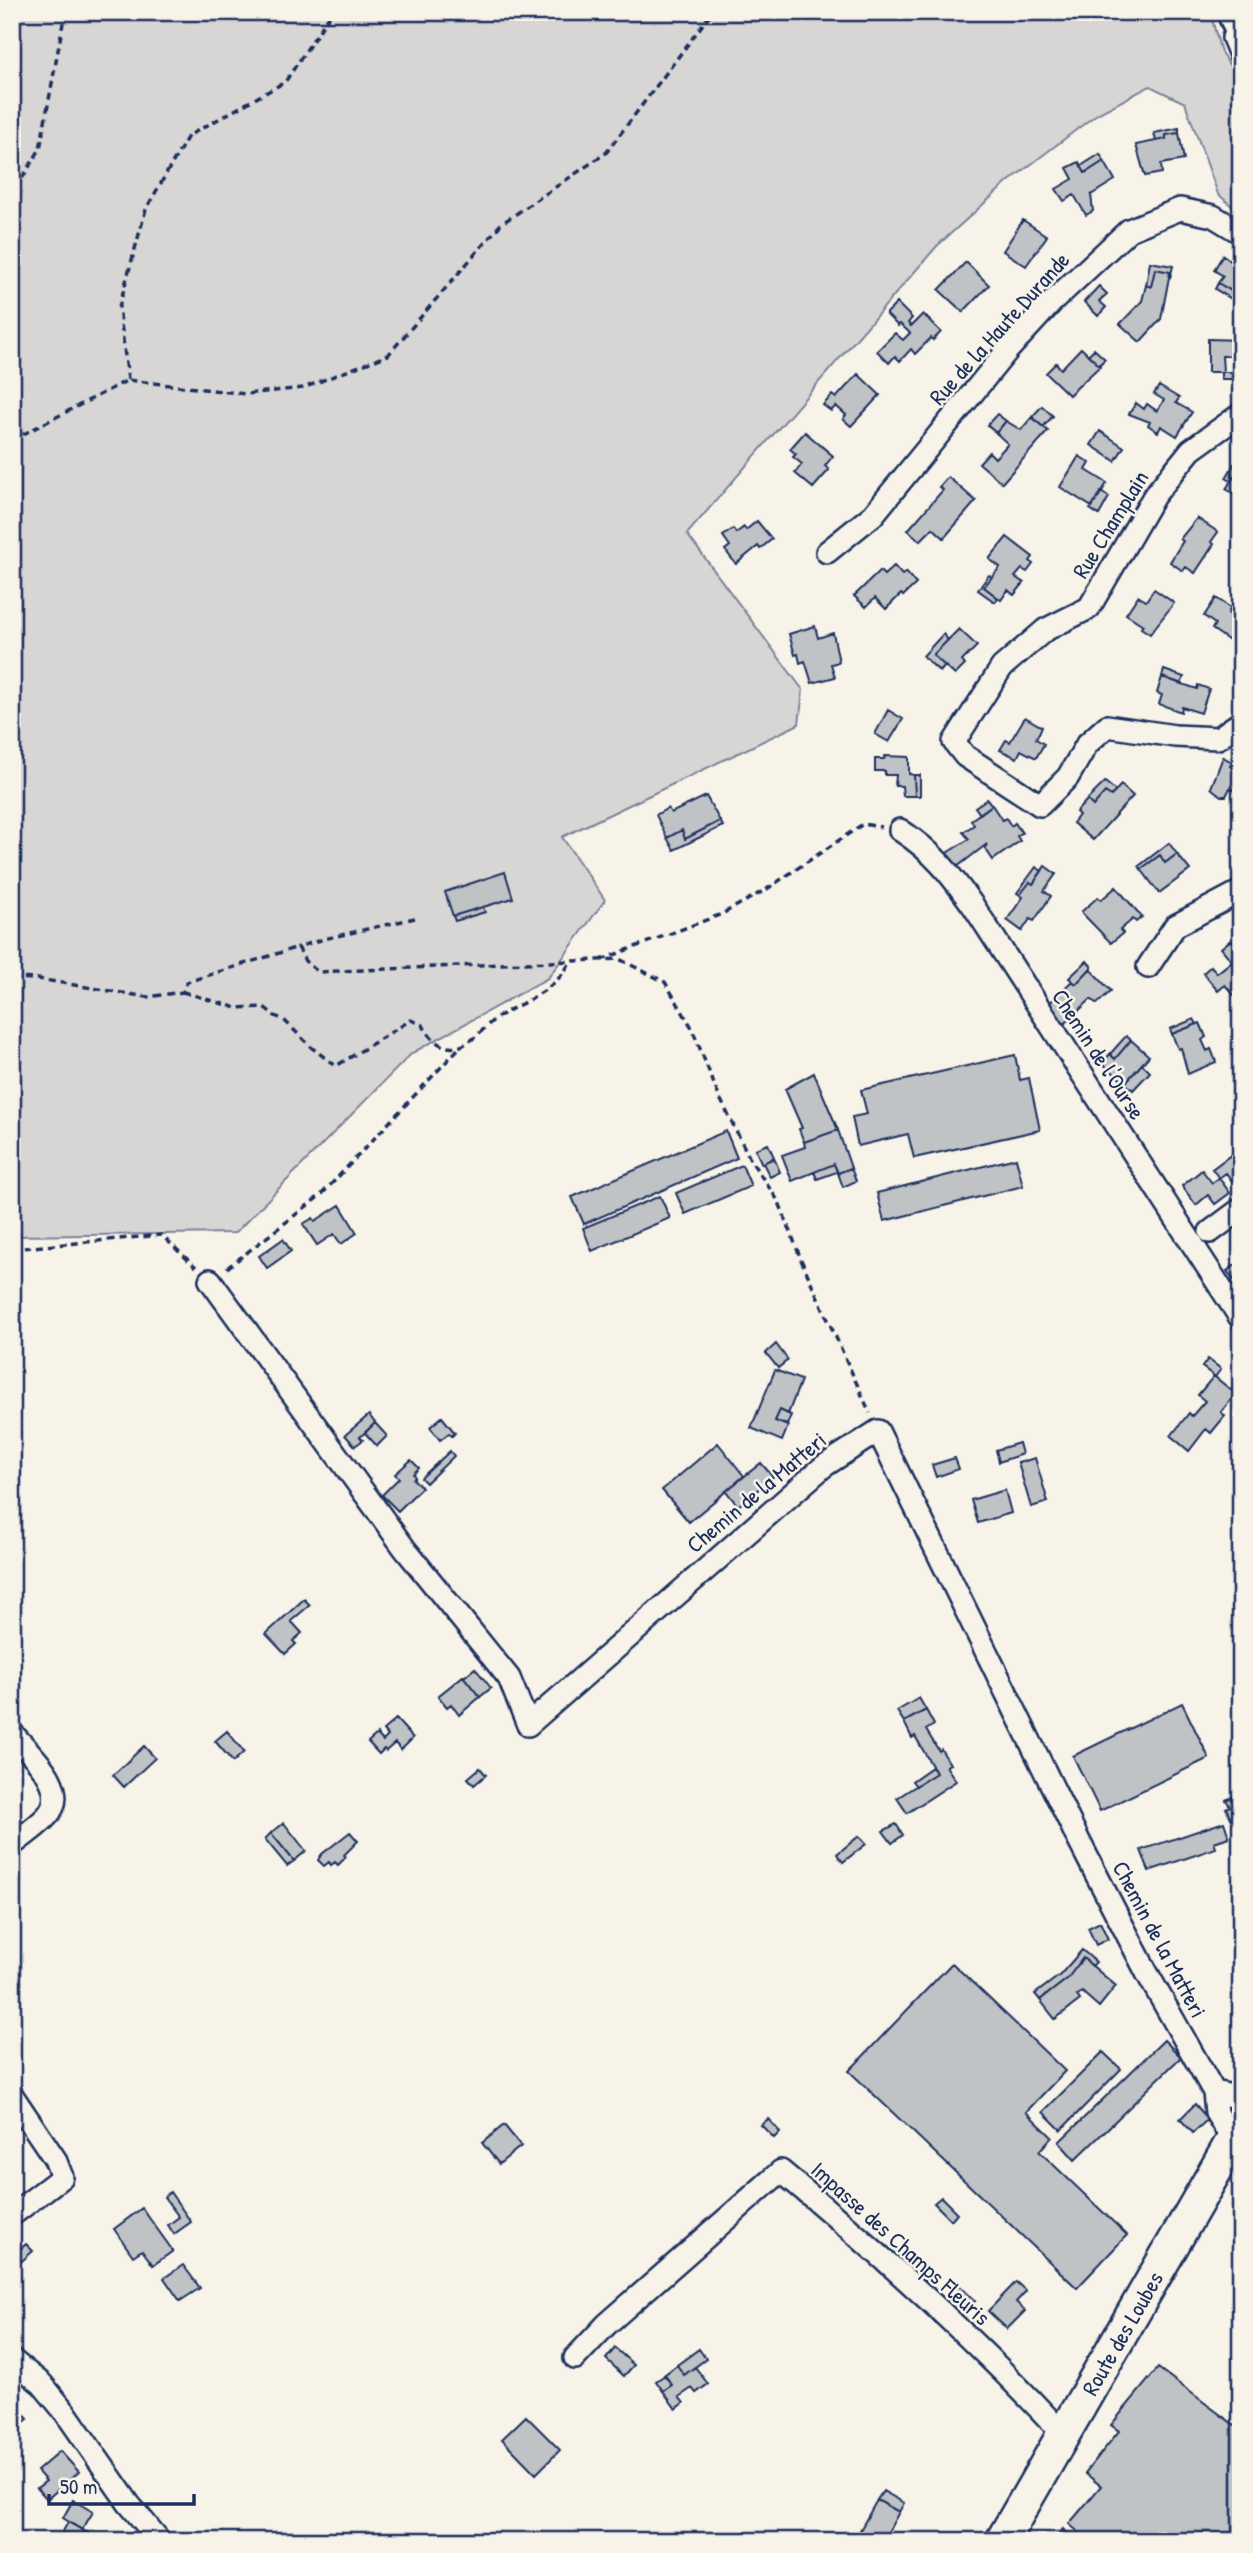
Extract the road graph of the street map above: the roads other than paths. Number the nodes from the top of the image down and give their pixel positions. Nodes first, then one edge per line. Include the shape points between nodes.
1 (1222, 12) edge
2 (1238, 39) edge
3 (1241, 233) edge
4 (1241, 414) edge
5 (827, 552) dead end
6 (1241, 722) edge
7 (900, 830) road end
8 (1241, 891) edge
9 (1148, 967) dead end
10 (1241, 1209) edge
11 (1210, 1232) dead end
12 (210, 1280) road end
13 (1241, 1319) edge
14 (12, 1733) edge
15 (12, 1845) edge
16 (1214, 2092) junction
17 (12, 2095) edge
18 (1241, 2098) edge
19 (1237, 2133) edge
20 (12, 2215) edge
21 (575, 2358) dead end
22 (12, 2360) edge
23 (1062, 2434) junction
24 (160, 2541) edge
25 (1002, 2541) edge

1 - 2 lane
3 - 5 street, Rue de la Haute Durande via 1213,216 1180,209 1129,230 1007,351 873,515
4 - 6 street, Rue Champlain via 1191,450 1153,496 1089,608 1045,629 1002,667 954,742 965,756 1040,805 1068,777 1087,744 1107,726 1218,738
7 - 13 street, Chemin de l'Ourse via 940,861 974,907
8 - 9 street via 1175,926
10 - 11 street
12 - 16 street, Chemin de la Matteri via 405,1549 509,1678 528,1726 824,1466 878,1431 1085,1853
14 - 15 street via 52,1780 56,1801 48,1816
16 - 18 street
16 - 19 street, Chemin de la Matteri via 1216,2113
17 - 20 street via 62,2177
19 - 23 main road, Route des Loubes
21 - 23 street, Impasse des Champs Fleuris via 607,2324 781,2171 873,2247 1007,2374
22 - 24 street via 65,2412
23 - 25 main road, Route des Loubes

